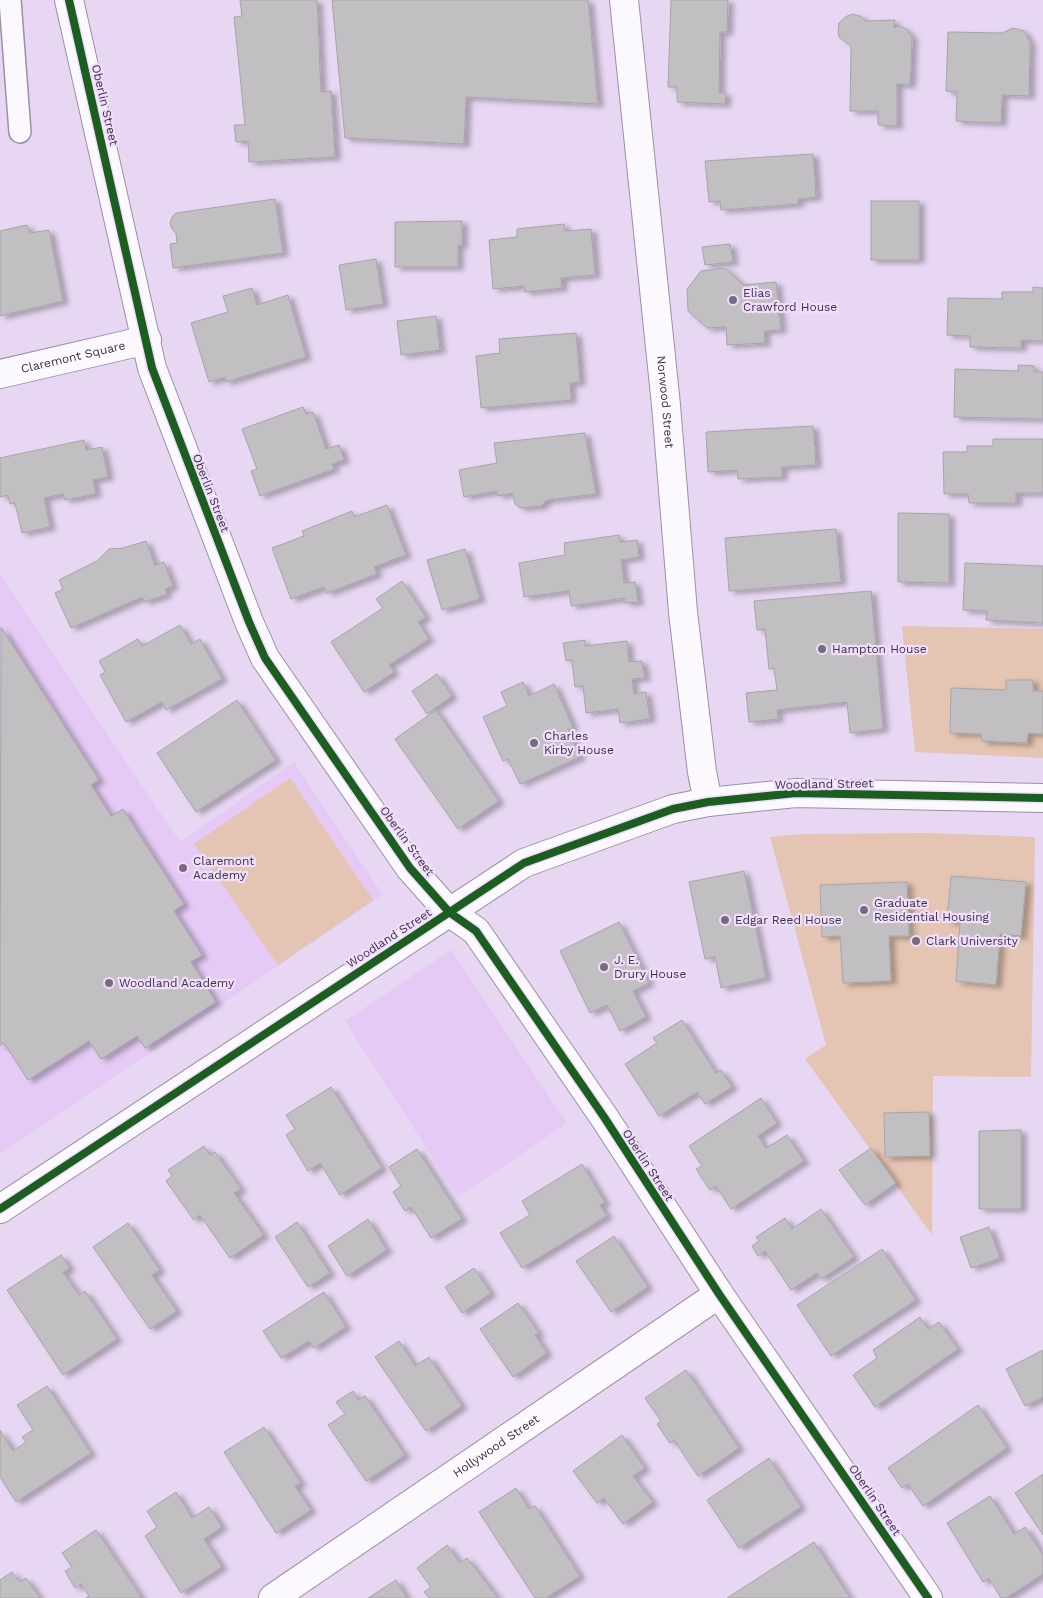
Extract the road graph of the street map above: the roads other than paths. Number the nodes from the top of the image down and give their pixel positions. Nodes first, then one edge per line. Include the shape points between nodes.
1 (10, 0) edge
2 (69, 0) edge
3 (624, 0) edge
4 (20, 132) dead end
5 (147, 340) junction
6 (0, 374) edge
7 (1043, 798) edge
8 (708, 802) junction
9 (449, 912) junction
10 (0, 1209) edge
11 (719, 1294) junction
12 (273, 1598) edge
13 (928, 1598) edge

1 - 4 lane
2 - 5 street, Oberlin Street
3 - 8 street, Norwood Street via 666,405 683,612
5 - 6 street, Claremont Square
5 - 9 street, Oberlin Street via 156,378 264,658 410,868
7 - 8 street, Woodland Street via 796,793
8 - 9 street, Woodland Street via 673,809 524,863
9 - 10 street, Woodland Street
9 - 11 street, Oberlin Street via 476,931 604,1117
11 - 12 street, Hollywood Street
11 - 13 street, Oberlin Street

